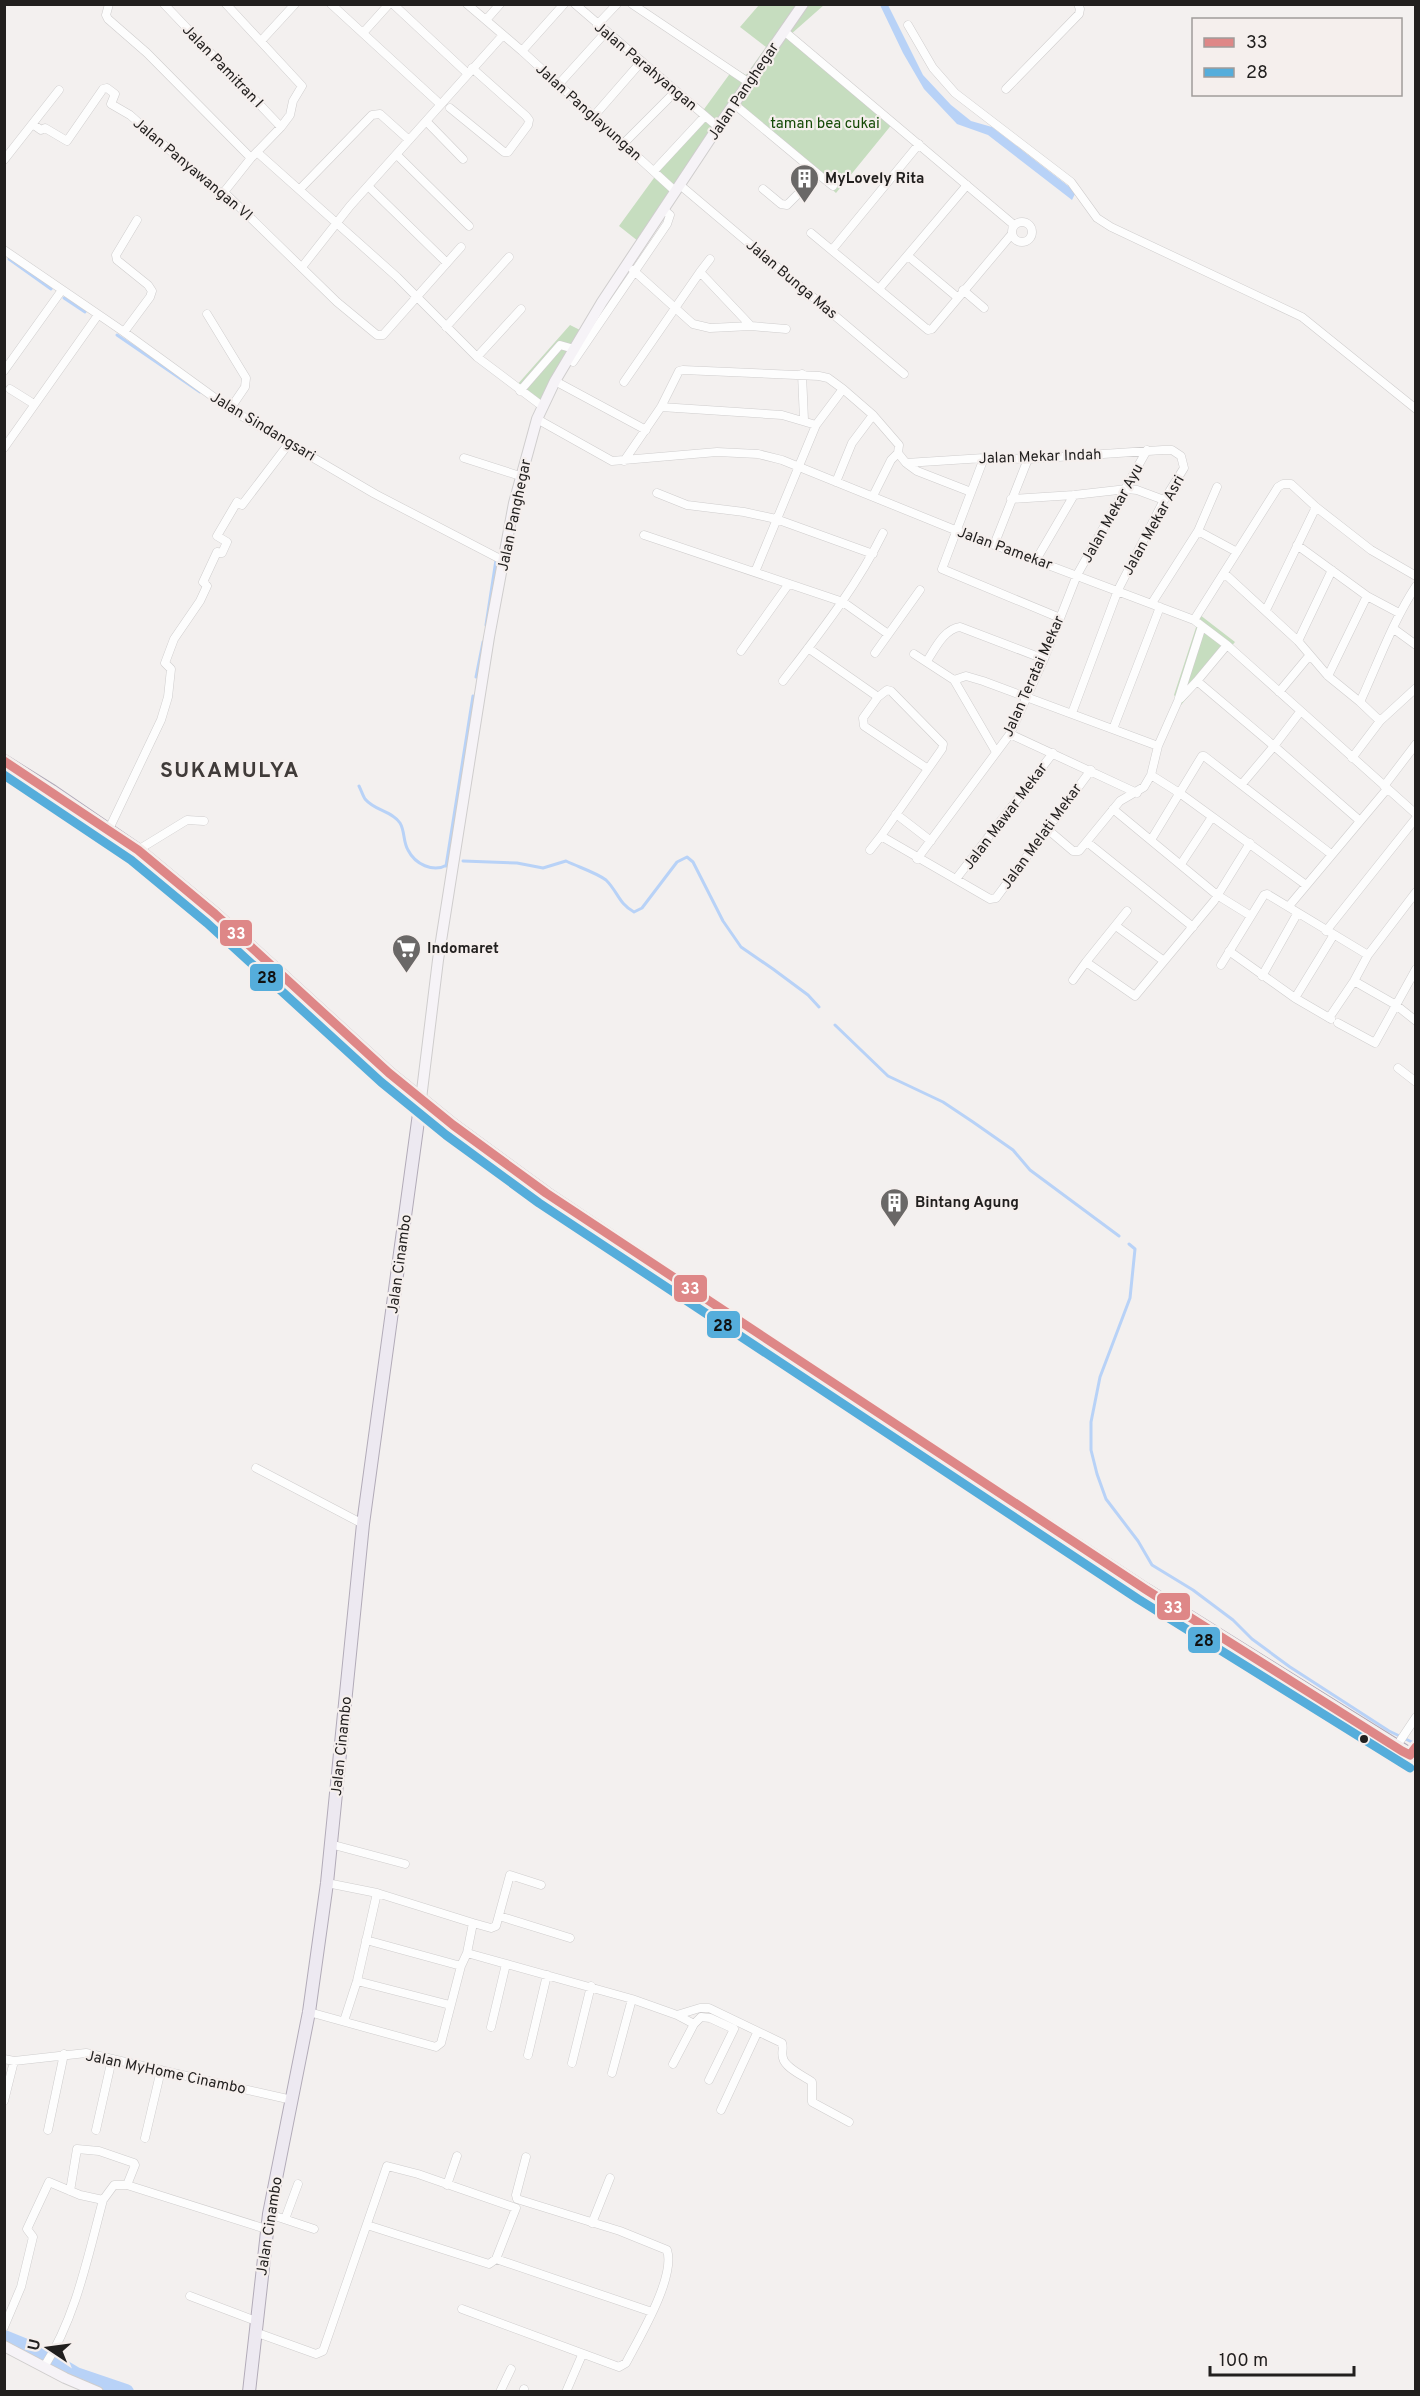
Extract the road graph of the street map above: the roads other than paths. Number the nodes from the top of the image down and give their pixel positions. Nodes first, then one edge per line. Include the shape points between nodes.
1 (109, 4) edge
2 (164, 4) edge
3 (226, 4) edge
4 (331, 4) edge
5 (391, 4) edge
6 (467, 4) edge
7 (500, 4) edge
8 (564, 4) edge
9 (575, 4) edge
10 (617, 4) edge
11 (632, 4) edge
12 (803, 4) edge
13 (1078, 4) edge
14 (290, 6) edge
15 (486, 20) junction
16 (597, 25) junction
17 (908, 25) dead end
18 (784, 31) junction
19 (606, 32) junction
20 (363, 33) junction
21 (503, 35) junction
22 (261, 41) junction
23 (522, 51) junction
24 (641, 62) junction
25 (470, 70) junction
26 (748, 82) junction
27 (559, 84) junction
28 (1005, 89) dead end
29 (59, 90) dead end
30 (676, 91) junction
31 (440, 104) junction
32 (734, 104) junction
33 (450, 108) dead end
34 (594, 116) junction
35 (705, 116) junction
36 (426, 121) junction
37 (34, 125) junction
38 (281, 127) junction
39 (718, 127) junction
40 (409, 140) junction
41 (624, 143) junction
42 (919, 144) junction
43 (258, 153) junction
44 (398, 156) junction
45 (251, 158) junction
46 (462, 159) dead end
47 (4, 160) edge
48 (654, 171) junction
49 (818, 174) junction
50 (967, 185) junction
51 (368, 186) junction
52 (833, 186) dead end
53 (678, 188) junction
54 (300, 189) junction
55 (763, 189) dead end
56 (224, 192) junction
57 (137, 220) dead end
58 (337, 222) junction
59 (1014, 225) junction
60 (469, 226) dead end
61 (811, 233) dead end
62 (1011, 235) junction
63 (461, 247) dead end
64 (832, 250) junction
65 (5, 252) edge
66 (908, 256) junction
67 (509, 257) dead end
68 (710, 259) dead end
69 (447, 264) junction
70 (302, 267) junction
71 (631, 268) junction
72 (700, 273) junction
73 (879, 289) junction
74 (62, 291) junction
75 (960, 294) junction
76 (417, 298) junction
77 (984, 308) dead end
78 (521, 309) dead end
79 (675, 309) junction
80 (207, 314) dead end
81 (98, 315) junction
82 (751, 326) junction
83 (446, 327) junction
84 (786, 329) dead end
85 (124, 332) junction
86 (574, 349) junction
87 (477, 357) junction
88 (573, 362) dead end
89 (4, 371) edge
90 (802, 374) junction
91 (904, 374) dead end
92 (555, 381) junction
93 (624, 382) dead end
94 (10, 389) dead end
95 (843, 389) junction
96 (520, 391) junction
97 (34, 404) junction
98 (542, 406) junction
99 (661, 407) junction
100 (231, 409) junction
101 (1416, 409) edge
102 (873, 416) junction
103 (537, 419) junction
104 (804, 420) junction
105 (816, 424) junction
106 (646, 430) junction
107 (290, 442) junction
108 (4, 448) edge
109 (1147, 450) junction
110 (898, 453) junction
111 (464, 458) dead end
112 (984, 458) junction
113 (1028, 459) junction
114 (1182, 459) joint
115 (624, 461) junction
116 (906, 463) junction
117 (797, 468) junction
118 (520, 476) junction
119 (837, 482) junction
120 (1217, 487) dead end
121 (1127, 489) junction
122 (657, 492) dead end
123 (971, 492) junction
124 (1074, 495) junction
125 (873, 496) junction
126 (1011, 498) junction
127 (1164, 500) junction
128 (1316, 507) junction
129 (776, 519) junction
130 (955, 530) junction
131 (1198, 531) junction
132 (883, 533) dead end
133 (644, 535) dead end
134 (994, 544) junction
135 (1297, 544) junction
136 (1237, 552) junction
137 (873, 554) junction
138 (1036, 560) junction
139 (504, 561) junction
140 (1332, 570) junction
141 (755, 572) junction
142 (1224, 573) junction
143 (1077, 575) junction
144 (1416, 576) edge
145 (788, 585) junction
146 (1416, 586) edge
147 (920, 590) dead end
148 (1118, 590) junction
149 (1367, 596) junction
150 (843, 602) junction
151 (1156, 605) junction
152 (1266, 610) junction
153 (1399, 613) junction
154 (1060, 618) junction
155 (1194, 620) junction
156 (1202, 626) junction
157 (1394, 629) junction
158 (888, 634) junction
159 (1298, 641) junction
160 (1227, 645) junction
161 (1416, 645) edge
162 (808, 648) junction
163 (741, 651) dead end
164 (876, 653) dead end
165 (914, 654) dead end
166 (1309, 656) junction
167 (1044, 659) junction
168 (927, 661) junction
169 (1328, 676) junction
170 (954, 680) junction
171 (783, 681) dead end
172 (1197, 681) junction
173 (1416, 687) edge
174 (1279, 692) junction
175 (878, 697) junction
176 (1026, 698) junction
177 (1178, 701) junction
178 (1360, 702) junction
179 (1300, 712) junction
180 (1072, 713) junction
181 (1380, 721) junction
182 (1113, 729) junction
183 (1010, 734) junction
184 (1416, 744) edge
185 (1158, 746) junction
186 (1274, 746) junction
187 (996, 752) junction
188 (1053, 753) junction
189 (1352, 758) junction
190 (4, 761) edge
191 (928, 769) junction
192 (1091, 770) junction
193 (1151, 775) junction
194 (1242, 784) junction
195 (1386, 787) junction
196 (1137, 793) junction
197 (1181, 794) junction
198 (1113, 809) junction
199 (896, 814) junction
200 (1415, 814) edge
201 (1212, 817) junction
202 (1359, 820) junction
203 (204, 821) dead end
204 (1046, 828) junction
205 (109, 829) junction
206 (881, 836) junction
207 (1151, 840) junction
208 (931, 841) junction
209 (1087, 842) junction
210 (1250, 843) junction
211 (138, 850) junction
212 (870, 850) dead end
213 (1332, 854) junction
214 (917, 859) junction
215 (1181, 864) junction
216 (956, 879) junction
217 (1306, 885) junction
218 (1416, 892) edge
219 (1217, 896) junction
220 (1289, 906) junction
221 (1127, 911) dead end
222 (1297, 914) junction
223 (1251, 915) junction
224 (1116, 926) junction
225 (1193, 927) junction
226 (1329, 933) junction
227 (1230, 951) junction
228 (1368, 955) junction
229 (1164, 961) junction
230 (1086, 962) junction
231 (1221, 965) dead end
232 (1416, 969) edge
233 (1262, 976) junction
234 (1073, 980) dead end
235 (1354, 981) junction
236 (1295, 998) junction
237 (1396, 1005) junction
238 (1332, 1020) junction
239 (1416, 1021) edge
240 (1398, 1068) dead end
241 (1416, 1082) edge
242 (421, 1099) junction
243 (256, 1468) dead end
244 (363, 1524) junction
245 (1416, 1717) edge
246 (1401, 1739) junction
247 (1414, 1752) edge
248 (330, 1844) junction
249 (405, 1864) dead end
250 (327, 1883) junction
251 (541, 1885) dead end
252 (376, 1893) junction
253 (499, 1916) junction
254 (473, 1923) junction
255 (570, 1938) dead end
256 (366, 1940) junction
257 (467, 1953) junction
258 (506, 1964) junction
259 (461, 1966) junction
260 (547, 1975) junction
261 (357, 1981) junction
262 (591, 1986) junction
263 (632, 1999) junction
264 (450, 2005) junction
265 (309, 2012) junction
266 (676, 2015) junction
267 (344, 2021) junction
268 (694, 2024) junction
269 (491, 2027) dead end
270 (757, 2033) junction
271 (64, 2054) junction
272 (528, 2055) dead end
273 (4, 2059) edge
274 (112, 2059) junction
275 (14, 2061) junction
276 (572, 2063) dead end
277 (674, 2064) dead end
278 (161, 2070) junction
279 (612, 2073) dead end
280 (709, 2080) dead end
281 (292, 2100) junction
282 (4, 2101) edge
283 (721, 2110) dead end
284 (849, 2122) dead end
285 (48, 2130) dead end
286 (96, 2130) dead end
287 (145, 2138) dead end
288 (457, 2156) dead end
289 (526, 2157) dead end
290 (610, 2178) dead end
291 (298, 2184) dead end
292 (128, 2185) junction
293 (447, 2185) junction
294 (70, 2191) junction
295 (517, 2199) junction
296 (103, 2200) junction
297 (516, 2208) junction
298 (269, 2214) junction
299 (285, 2219) junction
300 (592, 2223) junction
301 (367, 2225) junction
302 (266, 2229) junction
303 (314, 2229) dead end
304 (496, 2259) junction
305 (190, 2296) dead end
306 (462, 2309) dead end
307 (651, 2312) junction
308 (256, 2326) junction
309 (4, 2327) edge
310 (4, 2346) edge
311 (582, 2355) junction
312 (45, 2366) junction
313 (511, 2369) dead end
314 (98, 2391) edge
315 (249, 2391) edge
316 (500, 2391) edge
317 (566, 2391) edge

1 - 45 street via 108,19
2 - 38 street, Jalan Pamitran I
3 - 22 street
4 - 20 street
5 - 20 street
5 - 25 street
6 - 15 street, Jalan Panglayungan
7 - 15 street
8 - 23 street
9 - 16 street, Jalan Parahyangan
10 - 16 street
11 - 26 street
12 - 18 street, Jalan Panghegar
13 - 28 street via 1079,14
14 - 22 street
15 - 21 street, Jalan Panglayungan
16 - 19 street, Jalan Parahyangan
17 - 101 street via 933,68 955,93 1071,182 1097,218 1302,317
18 - 26 street, Jalan Panghegar
18 - 42 street
19 - 24 street, Jalan Parahyangan
19 - 27 street
20 - 31 street
21 - 23 street, Jalan Panglayungan
21 - 25 street
22 - 38 street via 302,86
23 - 27 street, Jalan Panglayungan
24 - 30 street, Jalan Parahyangan
24 - 34 street
25 - 31 street
25 - 33 street via 526,116 528,125 504,152
26 - 32 street, Jalan Panghegar
27 - 34 street, Jalan Panglayungan
29 - 37 street
30 - 35 street, Jalan Parahyangan
30 - 41 street
31 - 36 street
32 - 39 street, Jalan Panghegar
32 - 49 street
34 - 41 street, Jalan Panglayungan
35 - 39 street, Jalan Parahyangan
35 - 48 street, Jalan Panglayungan
36 - 40 street
36 - 46 street
37 - 47 street
37 - 56 street, Jalan Panyawangan VI via 67,141 105,87 115,94 111,104 130,115 217,192
38 - 43 street
39 - 53 street, Jalan Panghegar
40 - 44 street
40 - 54 street via 380,114 372,115
41 - 48 street, Jalan Panglayungan
42 - 50 street
42 - 64 street
43 - 45 street
43 - 54 street
44 - 51 street
44 - 60 street
45 - 56 street
48 - 53 street, Jalan Bunga Mas
49 - 52 street
49 - 55 street via 788,205
50 - 59 street
50 - 66 street
51 - 58 street
51 - 69 street
53 - 71 street, Jalan Panghegar
53 - 91 street, Jalan Bunga Mas
54 - 58 street
56 - 70 street, Jalan Panyawangan VI
57 - 85 street via 116,255 117,260 152,291
58 - 70 street
58 - 76 street
59 - 62 street
59 - 62 street via 1026,223 1032,235 1022,243
61 - 64 street
62 - 75 street
63 - 69 street
64 - 73 street
65 - 74 street, Jalan Sindangsari
66 - 73 street
66 - 75 street
67 - 83 street
68 - 72 street
69 - 76 street
70 - 76 street, Jalan Panyawangan VI via 377,335 383,335
71 - 79 street
71 - 86 street, Jalan Panghegar
71 - 88 street
72 - 79 street
72 - 82 street
73 - 75 street via 928,330
74 - 81 street, Jalan Sindangsari
74 - 89 street
75 - 77 street
76 - 83 street
78 - 87 street
79 - 82 street via 701,326
79 - 93 street
80 - 100 street via 246,378 245,387
81 - 85 street, Jalan Sindangsari
81 - 97 street
82 - 84 street
83 - 87 street
85 - 100 street, Jalan Sindangsari
86 - 92 street, Jalan Panghegar
86 - 96 street via 560,345
87 - 96 street
90 - 95 street via 828,378
90 - 99 street via 683,370
90 - 104 street
92 - 98 street, Jalan Panghegar
92 - 106 street
94 - 97 street
95 - 102 street
95 - 105 street
96 - 98 street
97 - 108 street
98 - 103 street, Jalan Panghegar
99 - 104 street
99 - 106 street
100 - 107 street, Jalan Sindangsari
102 - 110 street via 899,445
102 - 119 street via 852,443
103 - 115 street, Jalan Pamekar via 612,461
103 - 118 street, Jalan Panghegar
104 - 105 street
105 - 117 street
106 - 115 street
107 - 139 street, Jalan Sindangsari via 375,494
107 - 205 street via 242,505 237,502 217,536 227,542 222,553 215,555 203,582 207,586 200,602 174,639 165,664 171,669 161,720
109 - 113 street, Jalan Mekar Indah
109 - 114 street, Jalan Mekar Indah via 1172,450
109 - 121 street, Jalan Mekar Ayu
110 - 116 street
110 - 125 street
111 - 118 street
112 - 113 street, Jalan Mekar Indah
112 - 116 street, Jalan Mekar Indah
112 - 123 street
113 - 126 street
114 - 127 street, Jalan Mekar Asri via 1184,468
115 - 117 street, Jalan Pamekar via 717,452 758,454
116 - 123 street
117 - 119 street, Jalan Pamekar
117 - 129 street
118 - 139 street, Jalan Panghegar
119 - 125 street, Jalan Pamekar
120 - 131 street
121 - 124 street
121 - 127 street
121 - 143 street, Jalan Mekar Ayu
122 - 129 street via 687,505
123 - 130 street
124 - 126 street
124 - 138 street
125 - 130 street, Jalan Pamekar
126 - 134 street
127 - 148 street, Jalan Mekar Asri
128 - 135 street
128 - 136 street via 1291,484 1282,484
128 - 144 street via 1371,550
129 - 137 street
129 - 141 street
130 - 134 street, Jalan Pamekar
130 - 154 street via 941,566 944,571
131 - 136 street
131 - 151 street
132 - 137 street
133 - 141 street
134 - 138 street, Jalan Pamekar
135 - 140 street
135 - 152 street
136 - 142 street
137 - 150 street
138 - 143 street, Jalan Pamekar
139 - 242 street, Jalan Panghegar via 438,960
140 - 149 street
140 - 159 street
141 - 145 street
142 - 152 street
142 - 155 street
143 - 148 street, Jalan Pamekar
143 - 154 street, Jalan Teratai Mekar
145 - 150 street
145 - 163 street
146 - 153 street
147 - 158 street
148 - 151 street, Jalan Pamekar
148 - 180 street, Jalan Mekar Asri
149 - 153 street
149 - 169 street
150 - 158 street
150 - 162 street
151 - 155 street, Jalan Pamekar
151 - 182 street
152 - 159 street
153 - 157 street
154 - 167 street, Jalan Teratai Mekar
155 - 156 street, Jalan Pamekar
156 - 160 street, Jalan Pamekar
156 - 177 street
157 - 161 street
157 - 178 street
158 - 164 street
159 - 166 street
160 - 172 street
160 - 174 street, Jalan Pamekar
162 - 171 street
162 - 175 street
165 - 168 street
166 - 169 street
166 - 174 street
167 - 168 street via 960,627 947,633
167 - 176 street, Jalan Teratai Mekar
168 - 170 street
169 - 178 street
170 - 176 street via 966,676
170 - 187 street
172 - 177 street
172 - 186 street
173 - 181 street
174 - 179 street, Jalan Pamekar
175 - 191 street via 863,718 864,726
175 - 191 street via 891,691 941,740 942,749
176 - 180 street
176 - 183 street, Jalan Teratai Mekar
177 - 185 street
178 - 181 street
179 - 186 street
179 - 189 street, Jalan Pamekar
180 - 182 street
181 - 189 street
182 - 185 street
183 - 187 street, Jalan Teratai Mekar
183 - 188 street
184 - 195 street
185 - 193 street
186 - 194 street
186 - 202 street
187 - 208 street, Jalan Teratai Mekar
188 - 192 street
188 - 216 street, Jalan Mawar Mekar
189 - 195 street, Jalan Pamekar
190 - 205 main road
191 - 199 street
192 - 196 street
192 - 204 street, Jalan Melati Mekar
193 - 196 street
193 - 197 street
194 - 197 street via 1202,756
194 - 213 street
195 - 200 street, Jalan Pamekar
195 - 202 street
196 - 198 street via 1128,795
197 - 201 street
197 - 207 street
198 - 207 street
198 - 209 street
199 - 206 street
199 - 208 street
200 - 226 street
201 - 210 street
201 - 215 street
202 - 213 street
203 - 211 street via 187,820
204 - 209 street via 1076,852
204 - 216 street, Jalan Melati Mekar via 996,898 990,899
205 - 211 main road
206 - 212 street
206 - 214 street
207 - 215 street
208 - 214 street, Jalan Teratai Mekar
209 - 225 street
210 - 217 street
210 - 219 street
211 - 242 main road
213 - 217 street
214 - 216 street
215 - 219 street
217 - 220 street
218 - 228 street
219 - 223 street
219 - 225 street
220 - 222 street
220 - 223 street via 1267,894
221 - 224 street
222 - 226 street
222 - 233 street
223 - 227 street
224 - 229 street
224 - 230 street
225 - 229 street
226 - 228 street
226 - 236 street
227 - 231 street
227 - 233 street
228 - 235 street
229 - 230 street via 1135,996
230 - 234 street
232 - 237 street
233 - 236 street
235 - 237 street
235 - 238 street
236 - 238 street
237 - 238 street via 1374,1043
237 - 239 street
240 - 241 street
242 - 244 main road, Jalan Cinambo
242 - 246 main road via 538,1188 1145,1589
243 - 244 street
244 - 248 main road, Jalan Cinambo
245 - 246 street
246 - 247 main road
248 - 249 street
248 - 250 main road, Jalan Cinambo
250 - 252 street
250 - 265 main road, Jalan Cinambo
251 - 253 street via 510,1875
252 - 254 street
252 - 256 street
253 - 254 street via 494,1928
253 - 255 street
254 - 257 street
256 - 259 street
256 - 261 street
257 - 258 street
257 - 259 street
258 - 260 street
258 - 269 street
259 - 264 street
260 - 262 street
260 - 272 street
261 - 264 street
261 - 267 street
262 - 263 street
262 - 276 street
263 - 266 street
263 - 279 street
264 - 267 street via 441,2043 436,2047
265 - 267 street
265 - 281 main road, Jalan Cinambo
266 - 268 street
266 - 270 street via 709,2008
268 - 277 street
268 - 280 street via 701,2018 710,2018 734,2029
270 - 283 street
270 - 284 street via 782,2043 786,2065 812,2082 812,2102
271 - 274 street, Jalan MyHome Cinambo via 86,2053
271 - 275 street, Jalan MyHome Cinambo
271 - 285 street
273 - 275 street, Jalan MyHome Cinambo
274 - 278 street, Jalan MyHome Cinambo
274 - 286 street
275 - 282 street
278 - 281 street, Jalan MyHome Cinambo
278 - 287 street
281 - 298 main road, Jalan Cinambo
288 - 293 street
289 - 295 street
290 - 300 street
291 - 299 street
292 - 294 street via 134,2163 99,2151 77,2149
292 - 296 street via 114,2185
292 - 302 street
293 - 297 street
293 - 301 street via 387,2166
294 - 296 street
294 - 309 street via 49,2182 27,2229 33,2237 21,2287
295 - 297 street
295 - 300 street
296 - 312 street via 77,2294
297 - 304 street
298 - 299 street
298 - 302 main road, Jalan Cinambo
299 - 303 street
300 - 307 street via 667,2250 670,2259
301 - 304 street via 489,2264
301 - 308 street via 321,2354
302 - 308 main road, Jalan Cinambo
304 - 307 street
305 - 308 street
306 - 311 street
307 - 311 street via 623,2366
308 - 315 main road, Jalan Cinambo
310 - 312 street
311 - 317 street
312 - 314 street
313 - 316 street

